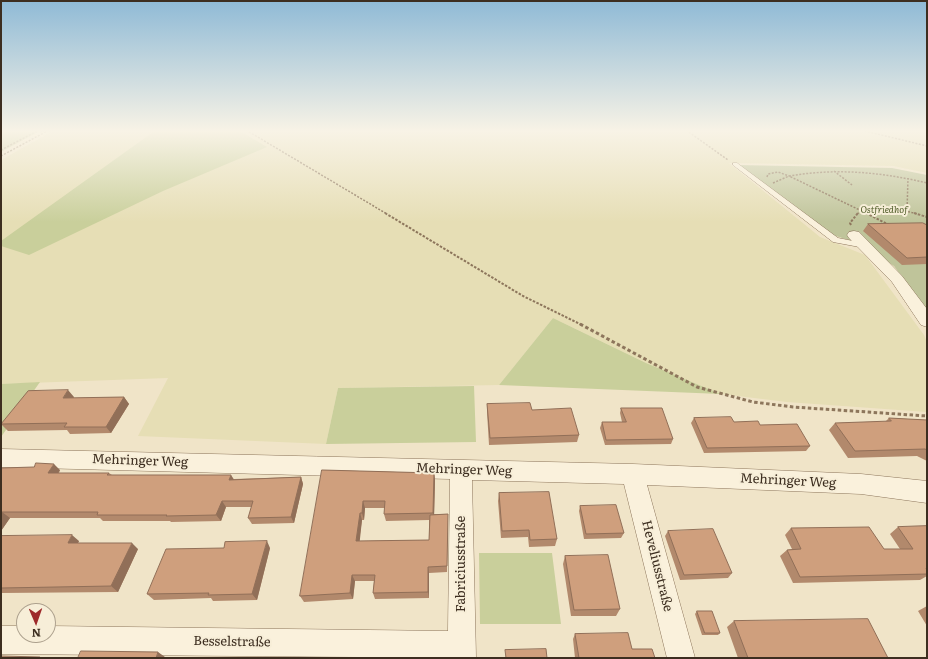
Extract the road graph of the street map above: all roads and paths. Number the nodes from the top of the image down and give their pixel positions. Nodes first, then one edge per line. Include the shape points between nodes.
1 (297, 161) edge
2 (730, 161) edge
3 (735, 164) joint
4 (834, 170) junction
5 (790, 176) junction
6 (767, 178) dead end
7 (908, 178) junction
8 (927, 183) edge
9 (852, 185) dead end
10 (765, 186) junction
11 (907, 211) junction
12 (860, 212) junction
13 (927, 217) edge
14 (893, 227) edge
15 (854, 236) dead end
16 (865, 246) junction
17 (927, 321) edge
18 (927, 416) edge
19 (1, 458) edge
20 (461, 470) junction
21 (633, 474) junction
22 (927, 492) edge
23 (1, 640) edge
24 (462, 651) edge
25 (681, 658) edge

1 - 18 path via 523,296 697,387 760,403
2 - 3 path
3 - 10 lane
4 - 5 path
4 - 7 path
4 - 9 path
5 - 6 path via 778,172 768,174
5 - 10 path
5 - 12 path
7 - 8 path
7 - 11 path
10 - 16 lane via 836,240
11 - 12 path via 882,209
11 - 13 path
12 - 14 path
15 - 16 street
16 - 17 street via 897,279
19 - 20 street, Mehringer Weg
20 - 21 street, Mehringer Weg
20 - 24 street, Fabriciusstraße
21 - 22 street, Mehringer Weg via 861,484
21 - 25 street, Heveliusstraße
23 - 24 street, Besselstraße

